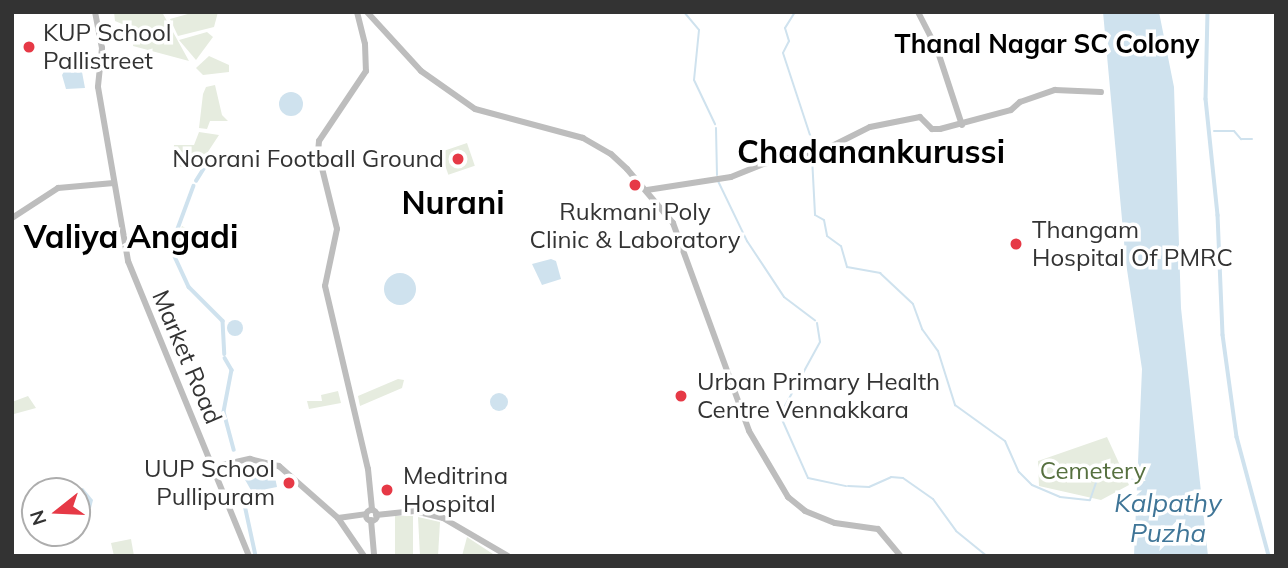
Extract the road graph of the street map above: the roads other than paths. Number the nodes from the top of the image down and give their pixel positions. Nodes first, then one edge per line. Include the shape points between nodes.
1 (96, 12) edge
2 (357, 12) edge
3 (367, 12) edge
4 (918, 12) edge
5 (1101, 92) dead end
6 (962, 125) junction
7 (114, 183) junction
8 (647, 190) junction
9 (12, 218) edge
10 (214, 467) junction
11 (371, 515) junction
12 (338, 518) junction
13 (249, 556) edge
14 (364, 556) edge
15 (374, 556) edge
16 (508, 556) edge
17 (901, 556) edge

1 - 7 street, Market Road via 102,48 98,88
2 - 11 street via 366,71 319,141 317,152 337,229 325,286 368,469
3 - 8 street via 421,71 465,103 483,114 541,124 583,138 611,154
4 - 6 street via 937,49
5 - 6 street via 1048,93
6 - 8 street via 932,130 917,117 852,132 815,151 717,179
7 - 9 street via 58,188
7 - 10 street, Market Road via 128,263
8 - 17 street via 677,230 749,431 788,497 806,511 835,523 878,529
10 - 12 street via 250,459 279,466
10 - 13 street, Market Road
11 - 12 street
11 - 15 street
11 - 16 street via 415,512 443,518
12 - 14 street

